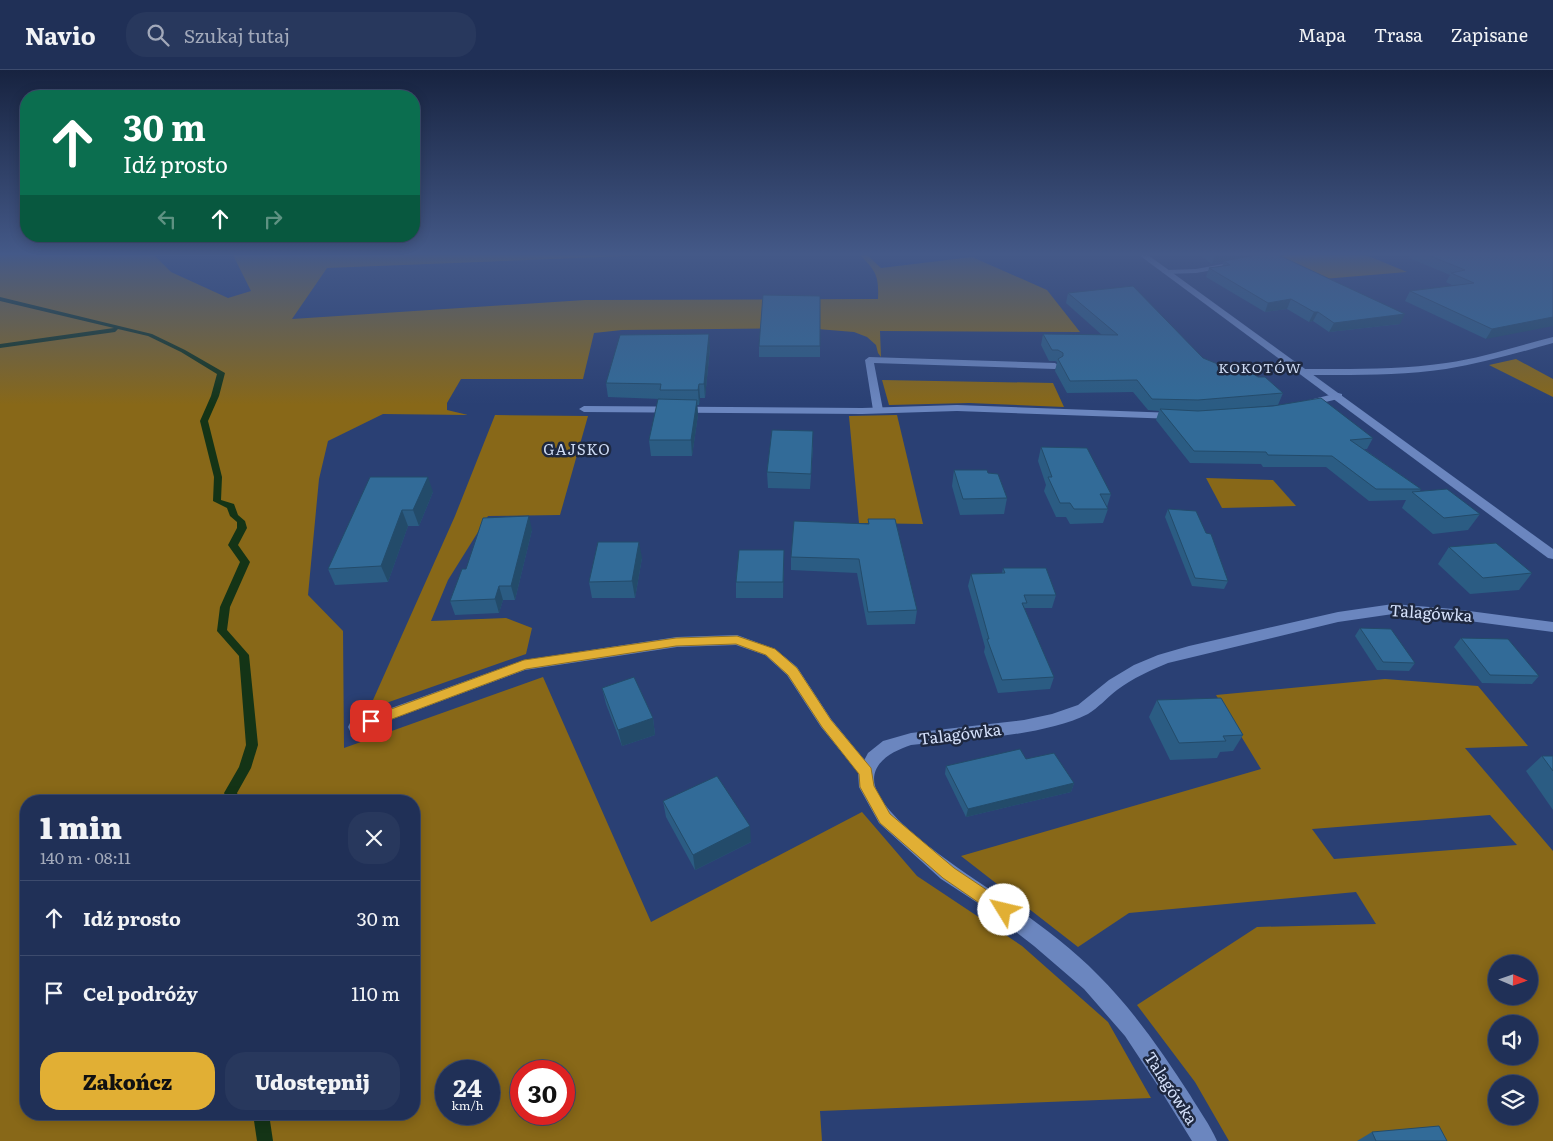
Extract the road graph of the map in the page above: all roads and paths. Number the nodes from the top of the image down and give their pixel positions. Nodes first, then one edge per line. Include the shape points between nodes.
1 (1212, 305) edge
2 (1553, 340) edge
3 (1541, 343) junction
4 (1553, 349) edge
5 (1055, 366) dead end
6 (1305, 372) junction
7 (1338, 396) junction
8 (1296, 406) edge
9 (584, 409) dead end
10 (878, 410) junction
11 (1184, 416) edge
12 (1553, 554) edge
13 (1553, 626) edge
14 (355, 727) dead end
15 (866, 772) junction
16 (1205, 1141) edge

1 - 6 street
2 - 3 street
3 - 4 street
3 - 6 street via 1464,363 1424,368
5 - 10 lane via 869,360
6 - 7 street
7 - 8 street
7 - 12 street
9 - 10 street
10 - 11 street via 958,408
13 - 15 street, Talagówka via 1393,609 1338,617 1163,659 1138,669 1082,709 1054,720 911,739 889,746 874,758
14 - 15 lane via 524,665 676,642 737,640 770,652 792,672 826,723
15 - 16 street, Talagówka via 867,787 885,818 948,873 992,901 1091,982 1132,1029

